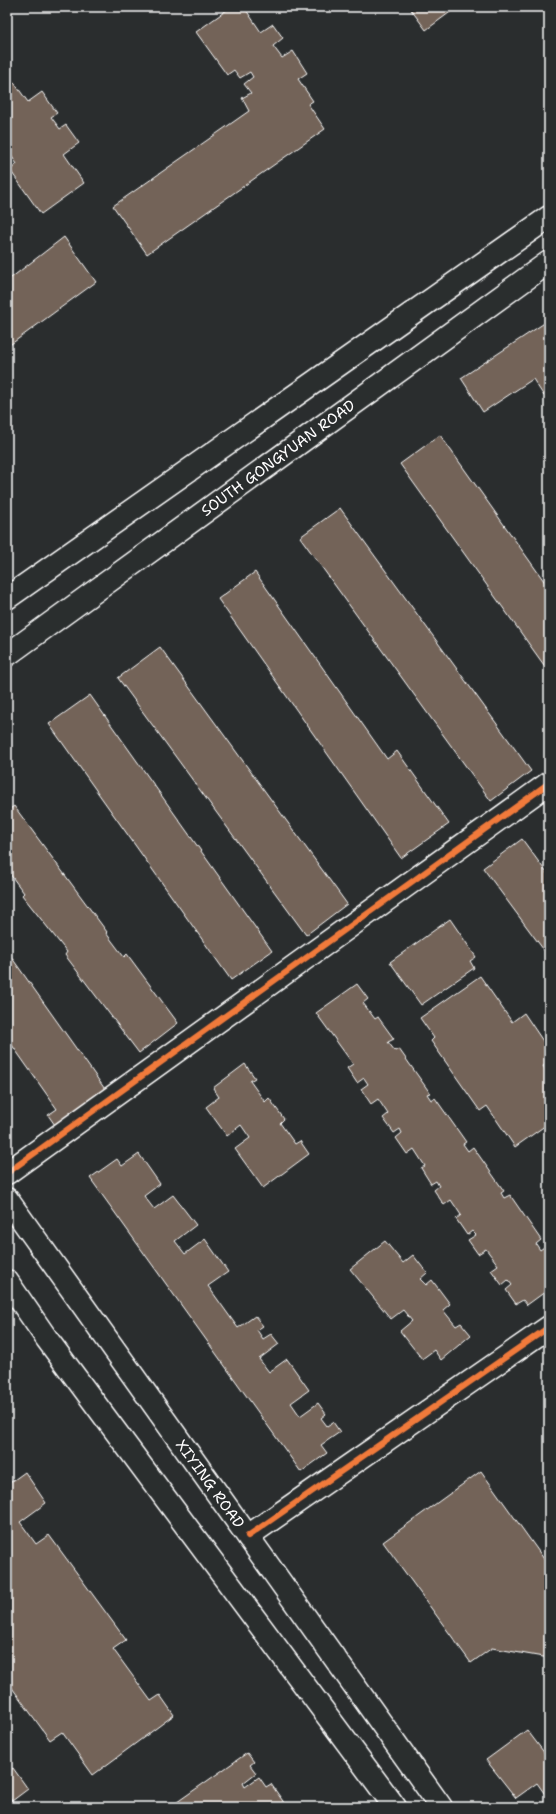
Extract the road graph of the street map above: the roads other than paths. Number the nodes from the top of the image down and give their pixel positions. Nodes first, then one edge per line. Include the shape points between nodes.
1 (549, 217) edge
2 (549, 262) edge
3 (7, 598) edge
4 (7, 655) edge
5 (549, 782) edge
6 (7, 1173) edge
7 (7, 1199) edge
8 (7, 1281) edge
9 (549, 1328) edge
10 (248, 1536) junction
11 (395, 1807) edge
12 (441, 1807) edge

1 - 3 main road
2 - 4 main road, SOUTH GONGYUAN ROAD
5 - 6 main road
7 - 10 main road, XIYING ROAD
8 - 11 main road
9 - 10 main road
10 - 12 main road, XIYING ROAD

